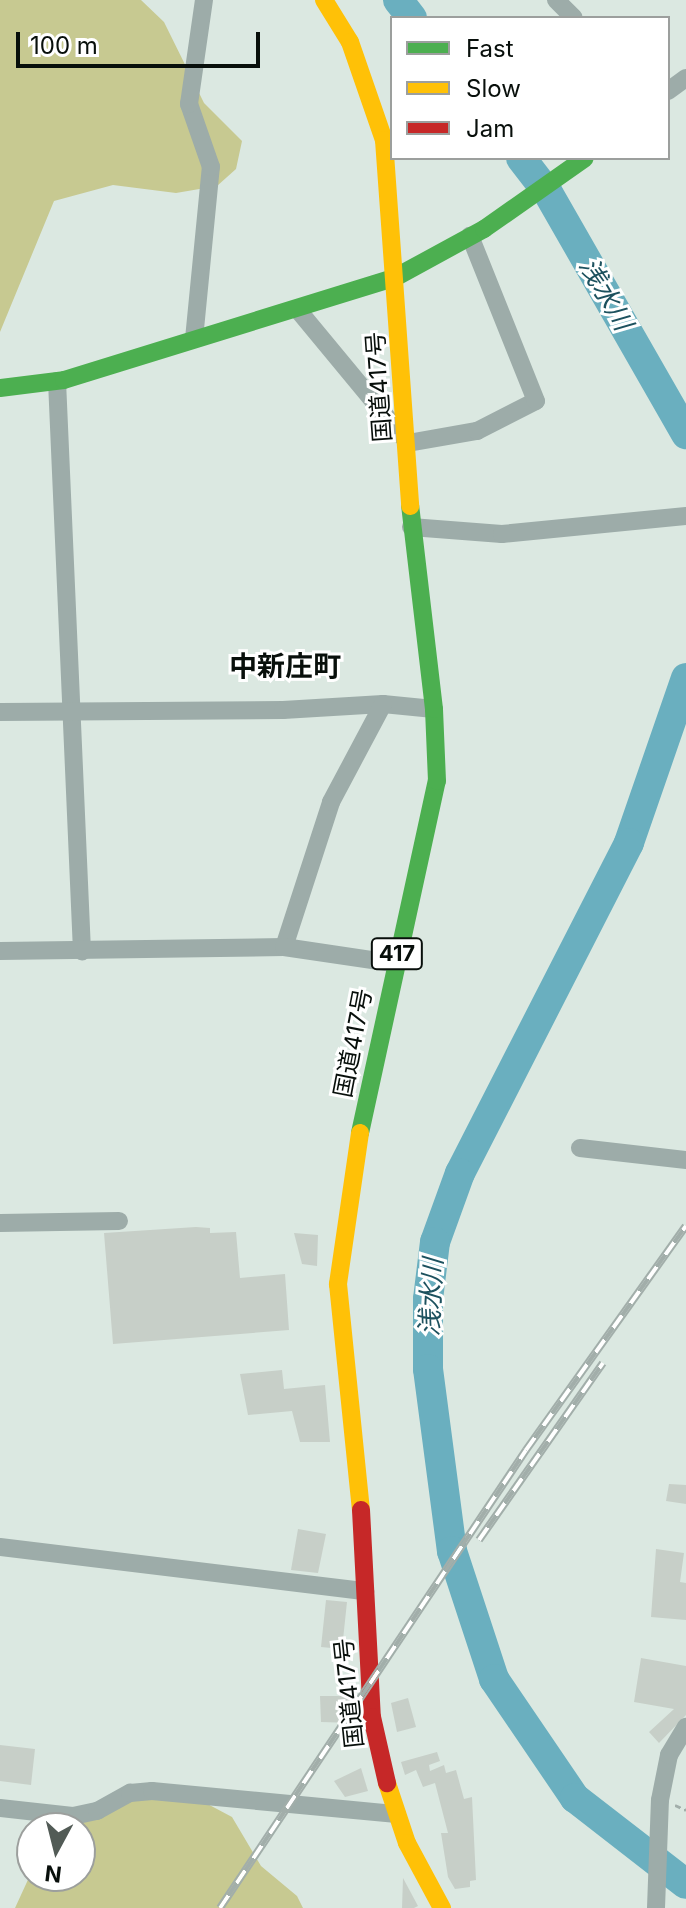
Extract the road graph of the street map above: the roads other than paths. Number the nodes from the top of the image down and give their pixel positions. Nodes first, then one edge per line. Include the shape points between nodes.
1 (204, 0) edge
2 (324, 0) edge
3 (556, 0) edge
4 (572, 16) edge
5 (582, 160) edge
6 (477, 233) junction
7 (396, 277) junction
8 (298, 310) junction
9 (194, 339) junction
10 (57, 381) junction
11 (0, 388) edge
12 (408, 443) junction
13 (686, 516) edge
14 (411, 527) junction
15 (383, 704) junction
16 (434, 709) junction
17 (0, 712) edge
18 (71, 712) junction
19 (284, 947) junction
20 (0, 951) edge
21 (82, 951) junction
22 (393, 963) junction
23 (580, 1148) dead end
24 (686, 1160) edge
25 (119, 1221) dead end
26 (0, 1223) edge
27 (0, 1547) edge
28 (365, 1591) junction
29 (686, 1727) edge
30 (0, 1808) edge
31 (397, 1814) junction
32 (655, 1902) edge
33 (442, 1908) edge

1 - 9 street via 189,104 211,167
2 - 7 main road, 国道417号 / 417 via 350,42 384,140
3 - 4 street
5 - 6 main road
6 - 7 main road
6 - 12 street via 536,401 477,431
7 - 8 main road
7 - 12 main road, 国道417号 / 417
8 - 9 main road
8 - 12 street
9 - 10 main road
10 - 11 main road
10 - 18 street
12 - 14 main road, 国道417号 / 417
13 - 14 street via 502,534
14 - 16 main road, 国道417号 / 417
15 - 16 street
15 - 18 street
15 - 19 street via 331,802
16 - 22 main road, 国道417号 / 417 via 437,781 408,922
17 - 18 street
18 - 21 street
19 - 21 street
19 - 22 street
20 - 21 street
22 - 28 main road, 国道417号 / 417 via 348,1189 338,1284 365,1545
23 - 24 street
25 - 26 street
27 - 28 street
28 - 31 main road, 国道417号 / 417 via 372,1717
29 - 32 street via 669,1755 660,1800
30 - 31 street via 73,1816 97,1811 130,1793 152,1791
31 - 33 main road, 国道417号 / 417

